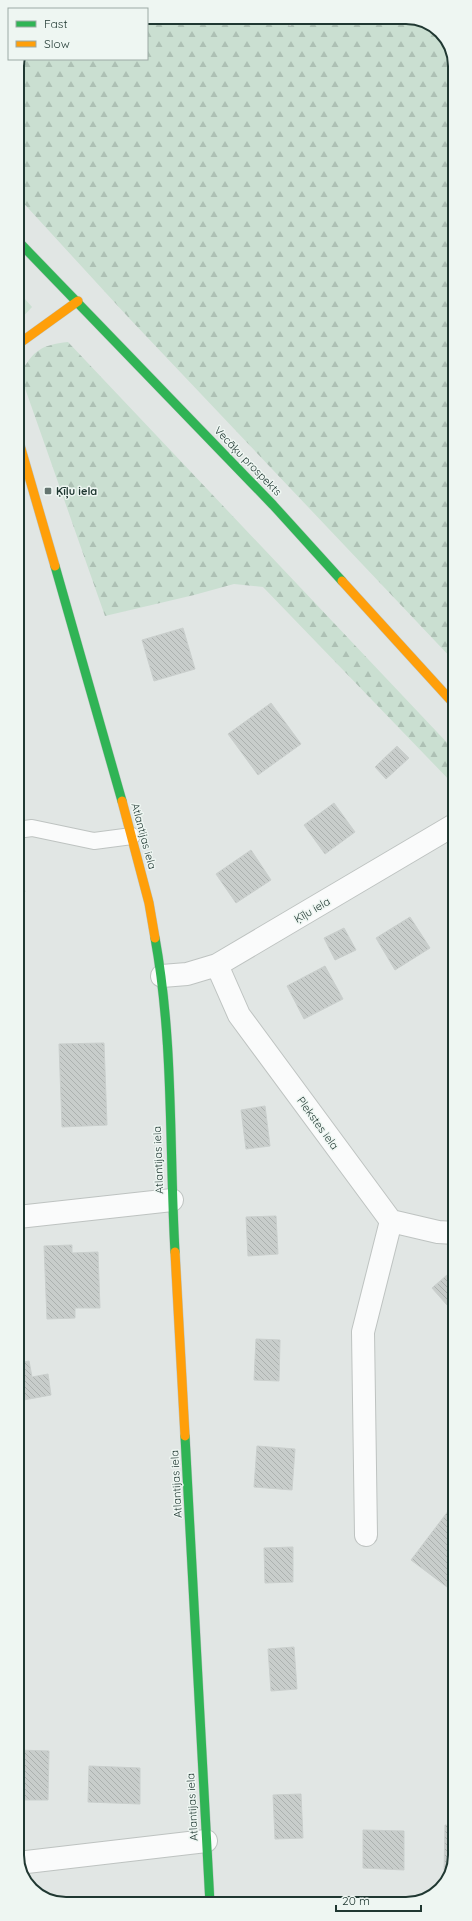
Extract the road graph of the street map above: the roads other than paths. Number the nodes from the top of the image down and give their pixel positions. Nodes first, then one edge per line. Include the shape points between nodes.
1 (24, 247) edge
2 (78, 301) junction
3 (24, 340) edge
4 (24, 458) edge
5 (448, 697) edge
6 (24, 829) edge
7 (448, 829) edge
8 (132, 836) junction
9 (217, 965) junction
10 (162, 976) junction
11 (172, 1200) junction
12 (24, 1216) edge
13 (391, 1221) junction
14 (448, 1233) edge
15 (366, 1535) dead end
16 (206, 1841) junction
17 (25, 1862) edge
18 (210, 1897) edge

1 - 2 main road, Vecāķu prospekts
2 - 3 main road
2 - 5 main road, Vecāķu prospekts via 273,505
4 - 8 main road, Atlantijas iela
6 - 8 lane via 32,828 94,841
7 - 9 street, Ķīļu iela
8 - 10 main road, Atlantijas iela via 149,903
9 - 10 street, Ķīļu iela via 187,974
9 - 13 street, Plekstes iela via 239,1015
10 - 11 main road, Atlantijas iela via 167,1030
11 - 12 street
11 - 16 main road, Atlantijas iela
13 - 14 street
13 - 15 street via 363,1332
16 - 17 street
16 - 18 main road, Atlantijas iela

